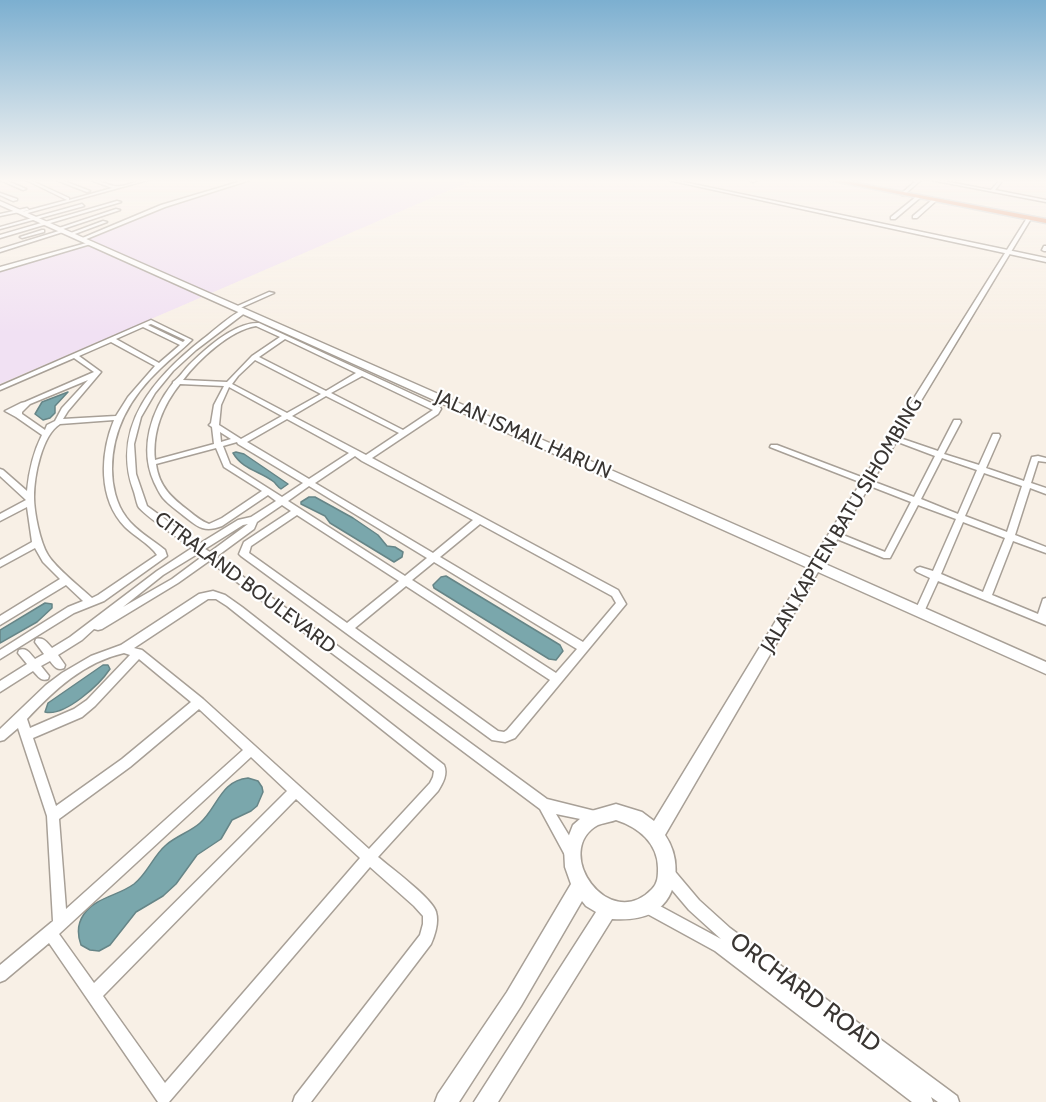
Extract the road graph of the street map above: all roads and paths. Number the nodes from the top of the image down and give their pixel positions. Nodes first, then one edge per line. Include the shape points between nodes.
1 (18, 231) edge
2 (48, 231) edge
3 (53, 231) edge
4 (65, 231) edge
5 (101, 231) edge
6 (911, 231) edge
7 (1022, 231) edge
8 (0, 237) edge
9 (22, 237) dead end
10 (82, 239) junction
11 (92, 243) junction
12 (0, 250) edge
13 (1009, 252) junction
14 (1046, 260) edge
15 (0, 269) edge
16 (271, 294) dead end
17 (240, 309) junction
18 (284, 337) junction
19 (111, 339) junction
20 (74, 355) junction
21 (254, 357) junction
22 (158, 365) junction
23 (97, 373) junction
24 (362, 374) junction
25 (176, 382) junction
26 (228, 384) junction
27 (0, 388) edge
28 (326, 394) junction
29 (287, 416) junction
30 (117, 418) junction
31 (58, 422) junction
32 (957, 423) dead end
33 (213, 425) junction
34 (404, 433) junction
35 (46, 434) junction
36 (996, 436) dead end
37 (894, 439) junction
38 (239, 441) junction
39 (217, 446) junction
40 (774, 447) dead end
41 (354, 453) junction
42 (940, 454) junction
43 (364, 459) junction
44 (1046, 460) edge
45 (152, 463) junction
46 (981, 469) junction
47 (0, 472) edge
48 (867, 482) junction
49 (308, 483) junction
50 (1025, 484) junction
51 (1046, 491) edge
52 (267, 492) junction
53 (30, 500) junction
54 (916, 500) junction
55 (282, 501) junction
56 (297, 511) junction
57 (960, 517) junction
58 (0, 518) edge
59 (253, 520) junction
60 (479, 520) junction
61 (835, 535) junction
62 (1010, 536) junction
63 (37, 543) junction
64 (198, 550) junction
65 (1046, 550) edge
66 (208, 557) junction
67 (433, 558) junction
68 (0, 564) edge
69 (816, 565) junction
70 (920, 570) dead end
71 (934, 576) junction
72 (67, 580) junction
73 (405, 581) junction
74 (986, 597) junction
75 (90, 602) junction
76 (1046, 602) edge
77 (920, 611) junction
78 (1044, 620) edge
79 (0, 621) edge
80 (347, 629) junction
81 (36, 638) junction
82 (74, 639) junction
83 (584, 648) junction
84 (19, 649) junction
85 (123, 649) junction
86 (138, 653) junction
87 (50, 654) junction
88 (0, 655) edge
89 (34, 664) junction
90 (1046, 668) edge
91 (65, 669) junction
92 (557, 679) junction
93 (49, 680) junction
94 (0, 687) edge
95 (199, 702) junction
96 (21, 718) junction
97 (27, 735) junction
98 (0, 736) edge
99 (250, 750) junction
100 (295, 792) junction
101 (544, 805) junction
102 (53, 816) junction
103 (595, 816) junction
104 (656, 834) junction
105 (572, 852) junction
106 (369, 858) junction
107 (667, 873) junction
108 (580, 886) junction
109 (647, 906) junction
110 (608, 909) junction
111 (55, 928) junction
112 (0, 975) edge
113 (94, 994) junction
114 (166, 1099) edge
115 (302, 1102) edge
116 (446, 1102) edge
117 (485, 1102) edge
118 (925, 1102) edge
119 (951, 1102) edge

1 - 8 street
2 - 9 street
3 - 12 street
4 - 10 street, JALAN ISMAIL HARUN
5 - 10 street
6 - 13 street
7 - 13 street, JALAN KAPTEN BATU SIHOMBING
10 - 11 street, JALAN ISMAIL HARUN
11 - 15 street
11 - 17 street, JALAN ISMAIL HARUN
13 - 14 street
13 - 37 street, JALAN KAPTEN BATU SIHOMBING
16 - 17 street, CITRALAND BOULEVARD
17 - 64 street, CITRALAND BOULEVARD via 157,383 132,436 130,467 143,507
17 - 69 street, JALAN ISMAIL HARUN
18 - 21 street
18 - 24 street
18 - 25 street via 257,324 244,327 206,352
19 - 20 street
19 - 22 street
19 - 22 street via 151,322 189,340
20 - 23 street via 97,369
20 - 27 street
21 - 26 street
21 - 28 street
22 - 30 street via 139,384
23 - 31 street
23 - 35 street via 9,411
24 - 28 street
24 - 34 street via 436,409
25 - 26 street
25 - 45 street via 157,413
26 - 29 street
26 - 33 street
28 - 29 street
28 - 34 street
29 - 38 street
29 - 41 street
30 - 31 street
30 - 75 street via 107,462 109,486 125,522 162,556
31 - 35 street
32 - 42 street
33 - 38 street
33 - 39 street
34 - 43 street
35 - 53 street via 32,477
36 - 46 street
37 - 42 street
37 - 48 street, JALAN KAPTEN BATU SIHOMBING
38 - 39 street
38 - 49 street
39 - 45 street
39 - 52 street via 231,469
40 - 48 street
41 - 43 street
41 - 49 street
42 - 46 street
42 - 54 street
43 - 60 street
44 - 50 street via 1035,459
45 - 52 street via 168,499 202,525 214,525
46 - 50 street
46 - 57 street
47 - 53 street
48 - 54 street
48 - 61 street, JALAN KAPTEN BATU SIHOMBING
49 - 55 street
49 - 67 street
50 - 51 street
50 - 62 street
52 - 55 street
53 - 58 street
53 - 63 street
54 - 57 street
54 - 61 street via 887,556
55 - 56 street
55 - 59 street
56 - 73 street
56 - 80 street via 247,544 244,554
57 - 62 street
57 - 71 street
59 - 64 street via 241,522
59 - 66 street via 251,527
60 - 67 street
60 - 83 street via 620,598 621,604
61 - 69 street, JALAN KAPTEN BATU SIHOMBING
62 - 65 street
62 - 74 street
63 - 68 street
63 - 72 street via 46,560
64 - 66 street, CITRALAND BOULEVARD
64 - 82 street via 159,573
66 - 82 street
66 - 101 street, CITRALAND BOULEVARD
67 - 73 street
67 - 83 street
69 - 77 street, JALAN ISMAIL HARUN
69 - 104 street, JALAN KAPTEN BATU SIHOMBING
70 - 71 street
71 - 74 street
71 - 77 street
72 - 75 street
72 - 79 street
73 - 80 street
73 - 92 street
74 - 78 street
75 - 81 street via 71,610
76 - 78 street
77 - 90 street, JALAN ISMAIL HARUN
80 - 92 street via 496,736 511,734
81 - 84 street
81 - 87 street
82 - 87 street
83 - 92 street
84 - 88 street
84 - 89 street
85 - 86 street
85 - 91 street
85 - 106 street via 202,597 218,594 440,769 434,787
86 - 95 street
86 - 97 street via 85,708
87 - 89 street
87 - 91 street
89 - 93 street
89 - 94 street
91 - 93 street
93 - 96 street
95 - 99 street
95 - 102 street via 126,763
96 - 97 street
96 - 98 street
97 - 102 street
99 - 100 street
99 - 111 street
100 - 106 street
100 - 113 street
101 - 103 street, CITRALAND BOULEVARD
101 - 105 street, CITRALAND BOULEVARD
102 - 111 street
103 - 104 street via 627,814 643,821
103 - 105 street via 579,831
104 - 107 street via 666,852
105 - 108 street
106 - 114 street
106 - 115 street via 430,913 426,939
107 - 109 street via 661,892
107 - 119 street, ORCHARD ROAD via 724,933
108 - 110 street via 592,900
108 - 116 street
109 - 110 street via 628,912
109 - 118 street, ORCHARD ROAD via 720,946
110 - 117 street
111 - 112 street
111 - 113 street
113 - 114 street

